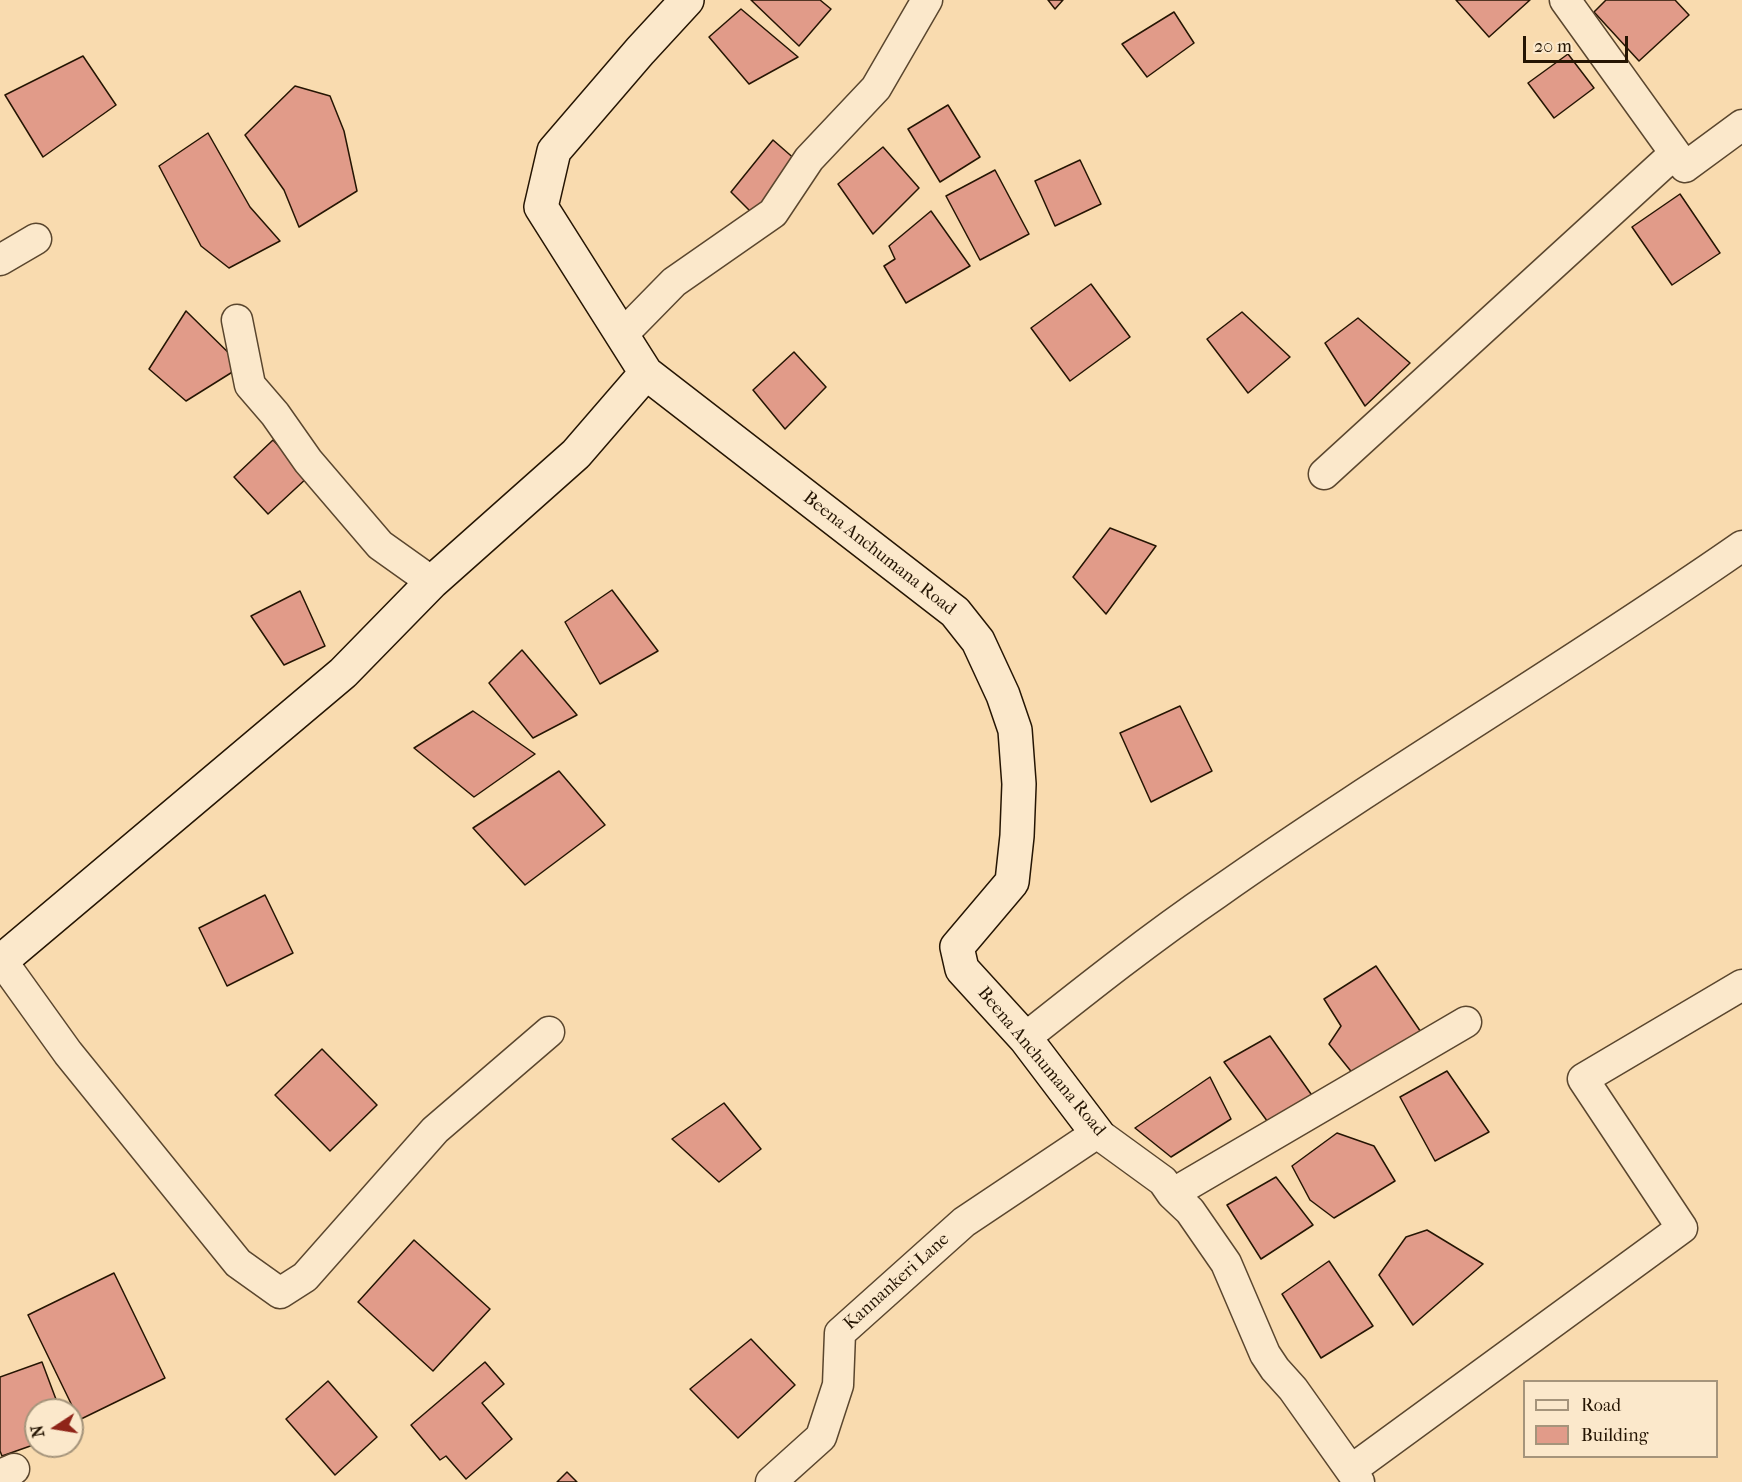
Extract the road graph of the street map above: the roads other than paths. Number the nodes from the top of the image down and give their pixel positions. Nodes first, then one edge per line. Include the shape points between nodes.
1 (687, 0) edge
2 (927, 0) edge
3 (1565, 0) edge
4 (1742, 125) edge
5 (1674, 154) junction
6 (36, 239) dead end
7 (0, 260) edge
8 (237, 320) dead end
9 (622, 335) junction
10 (646, 373) junction
11 (1324, 474) dead end
12 (1742, 546) edge
13 (432, 582) junction
14 (1, 962) edge
15 (1742, 985) edge
16 (1466, 1022) dead end
17 (549, 1032) dead end
18 (1026, 1038) junction
19 (1097, 1133) junction
20 (1172, 1194) junction
21 (1355, 1476) edge
22 (771, 1482) edge

1 - 9 street, Beena Anchumana Road via 554,151 541,207
2 - 9 street via 876,88 809,159 773,213 674,282
3 - 5 street
4 - 5 street via 1685,167
5 - 11 street
6 - 7 street
8 - 13 street via 250,385 380,545
9 - 10 street, Beena Anchumana Road
10 - 13 street via 576,454
10 - 18 street, Beena Anchumana Road via 955,612 978,641 1015,730 1017,836 1012,882 957,947 962,969
12 - 18 street via 1653,609 1216,893
13 - 14 street via 344,673
14 - 17 street via 68,1053 238,1263 280,1293 305,1277 435,1130
15 - 21 street via 1583,1079 1683,1228
16 - 20 street
18 - 19 street, Beena Anchumana Road
19 - 20 street, Beena Anchumana Road via 1163,1181
19 - 22 street, Kannankeri Lane via 964,1222 840,1334 838,1385 821,1437
20 - 21 street, Beena Anchumana Road via 1190,1210 1226,1263 1265,1354

